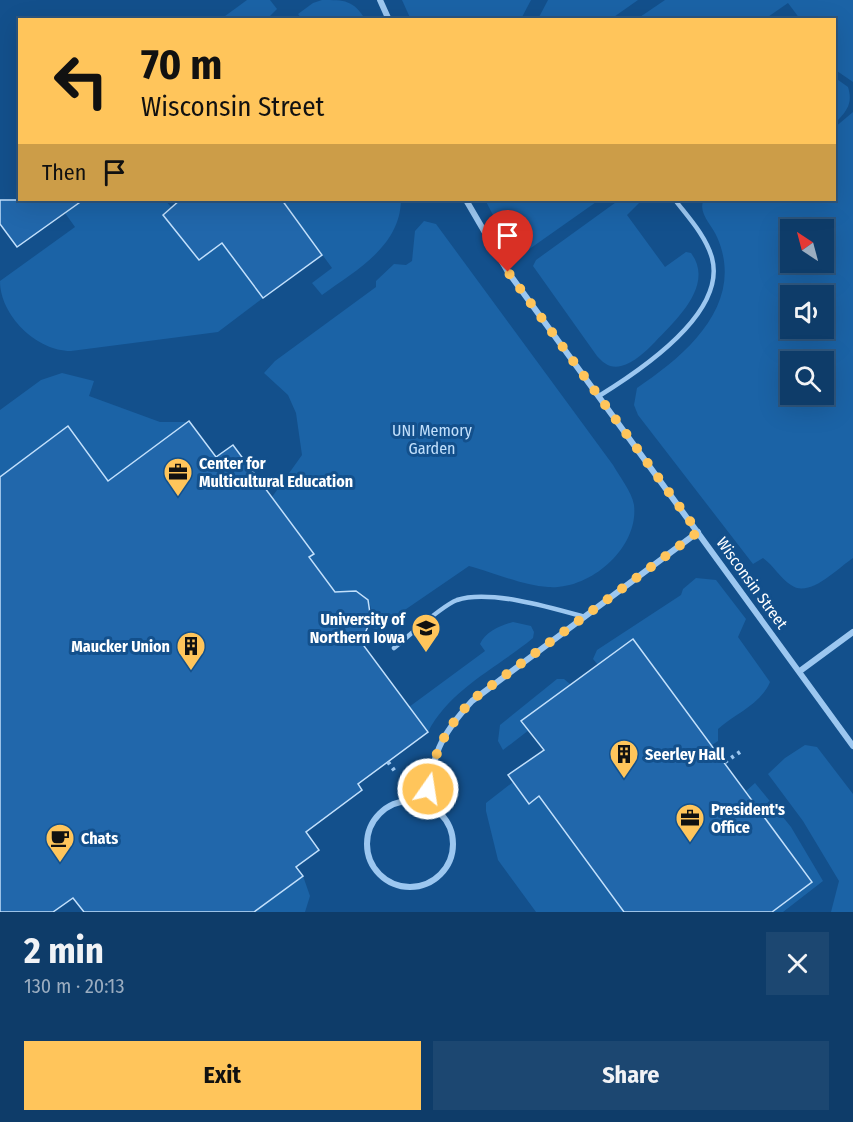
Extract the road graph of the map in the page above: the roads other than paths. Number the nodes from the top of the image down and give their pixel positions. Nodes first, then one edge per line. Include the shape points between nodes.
1 (380, 0) edge
2 (388, 18) edge
3 (467, 201) edge
4 (676, 201) edge
5 (598, 396) junction
6 (698, 532) junction
7 (585, 617) junction
8 (853, 632) edge
9 (394, 648) dead end
10 (800, 671) junction
11 (853, 746) edge
12 (425, 804) junction

1 - 2 street
3 - 5 street, Wisconsin Street via 508,272
4 - 5 lane via 708,247 713,268 709,290 674,340 645,367
5 - 6 street, Wisconsin Street
6 - 7 street
6 - 10 street, Wisconsin Street
7 - 9 lane via 474,596 455,601
7 - 12 street via 472,700 449,726 437,749
8 - 10 street
10 - 11 street, Wisconsin Street
12 - 12 street via 405,802 388,807 376,817 369,831 369,860 389,882 417,887 430,883 449,864 453,851 449,824

